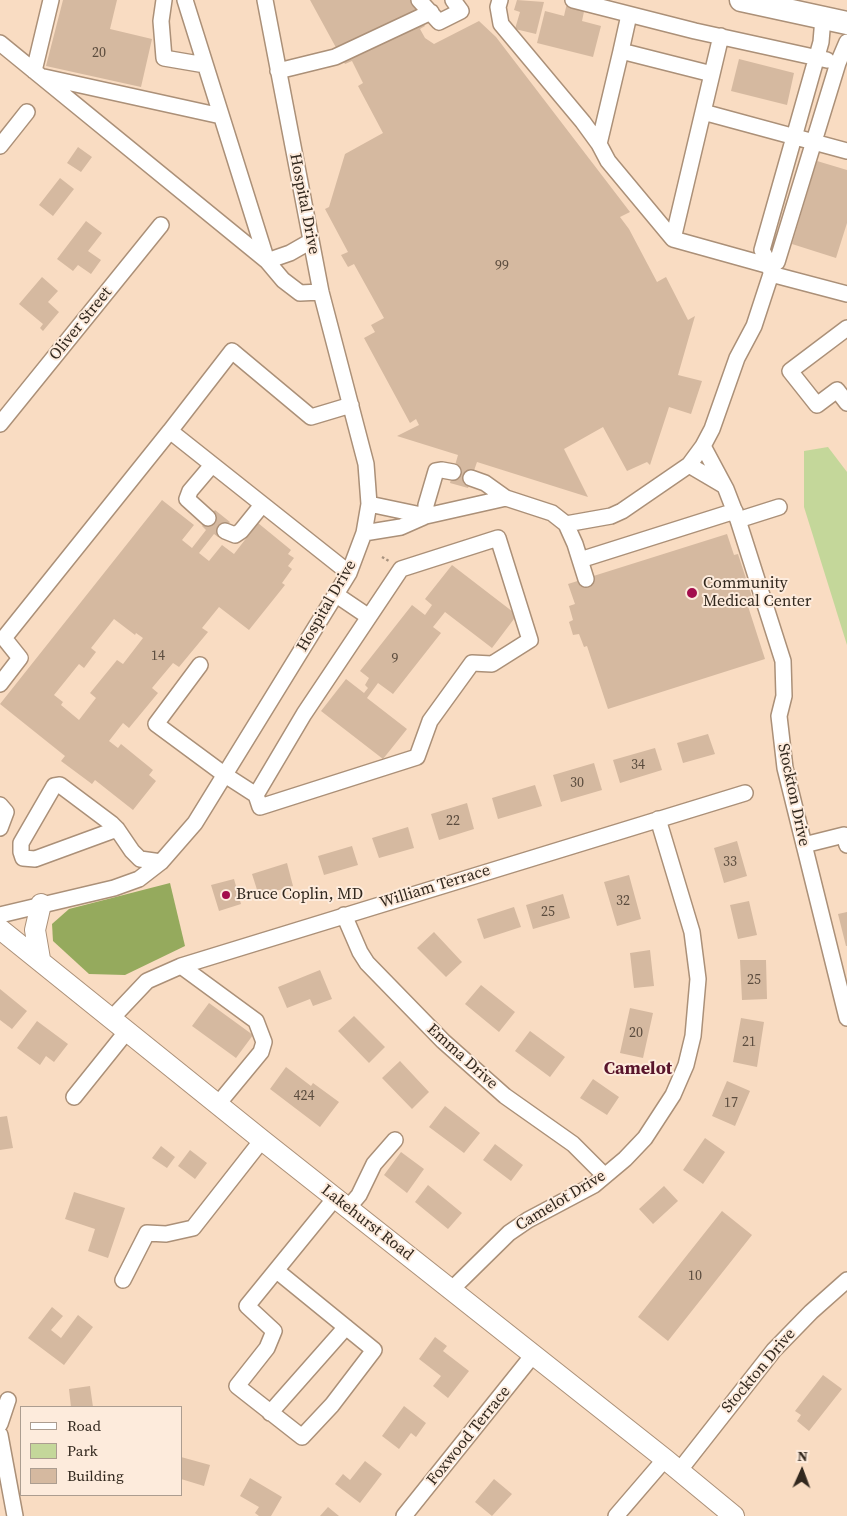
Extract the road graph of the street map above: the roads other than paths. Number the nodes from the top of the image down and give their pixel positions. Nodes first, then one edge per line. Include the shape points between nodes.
1 (51, 0) edge
2 (164, 0) edge
3 (185, 0) edge
4 (265, 0) edge
5 (419, 0) edge
6 (453, 0) edge
7 (500, 0) edge
8 (573, 0) edge
9 (741, 0) edge
10 (431, 12) junction
11 (629, 15) junction
12 (822, 18) junction
13 (847, 24) edge
14 (721, 36) junction
15 (847, 42) edge
16 (0, 43) edge
17 (621, 51) junction
18 (817, 58) junction
19 (838, 63) junction
20 (205, 65) junction
21 (278, 71) junction
22 (38, 74) junction
23 (712, 74) junction
24 (27, 112) dead end
25 (703, 112) junction
26 (221, 116) junction
27 (794, 136) junction
28 (815, 142) junction
29 (599, 144) junction
30 (0, 146) edge
31 (847, 151) edge
32 (162, 225) dead end
33 (673, 239) junction
34 (311, 241) junction
35 (267, 261) junction
36 (771, 270) junction
37 (321, 292) junction
38 (847, 294) edge
39 (847, 328) edge
40 (847, 404) edge
41 (351, 405) junction
42 (0, 424) edge
43 (170, 431) junction
44 (704, 446) junction
45 (212, 465) junction
46 (689, 465) junction
47 (453, 472) dead end
48 (471, 478) dead end
49 (725, 486) junction
50 (506, 498) junction
51 (369, 504) junction
52 (262, 505) junction
53 (779, 507) dead end
54 (736, 515) junction
55 (426, 516) junction
56 (208, 518) dead end
57 (566, 524) junction
58 (225, 531) dead end
59 (364, 534) junction
60 (580, 560) junction
61 (349, 572) junction
62 (586, 579) dead end
63 (335, 594) junction
64 (369, 616) junction
65 (200, 665) dead end
66 (0, 684) edge
67 (225, 775) junction
68 (745, 793) dead end
69 (256, 794) junction
70 (0, 805) edge
71 (658, 819) junction
72 (0, 828) edge
73 (116, 829) junction
74 (804, 845) junction
75 (847, 845) edge
76 (161, 862) junction
77 (41, 904) junction
78 (344, 914) junction
79 (0, 915) edge
80 (0, 929) edge
81 (40, 959) junction
82 (181, 966) junction
83 (847, 1018) edge
84 (120, 1025) junction
85 (74, 1097) dead end
86 (218, 1104) junction
87 (262, 1140) junction
88 (396, 1140) dead end
89 (605, 1176) junction
90 (341, 1203) junction
91 (277, 1271) junction
92 (123, 1280) dead end
93 (847, 1280) edge
94 (451, 1290) junction
95 (346, 1327) junction
96 (533, 1356) junction
97 (8, 1400) dead end
98 (270, 1413) junction
99 (0, 1424) edge
100 (0, 1435) edge
101 (672, 1465) junction
102 (15, 1516) edge
103 (404, 1516) edge
104 (616, 1516) edge
105 (734, 1516) edge

1 - 22 street
2 - 20 street via 161,21 164,58
3 - 20 street
4 - 21 street, Hospital Drive
5 - 10 street
6 - 10 street via 461,11 439,22
7 - 29 street via 501,24
8 - 11 street
9 - 12 highway
10 - 21 street via 335,58
11 - 14 street
11 - 17 street
12 - 13 highway
12 - 18 street
14 - 18 street
14 - 23 street
15 - 19 street
16 - 22 street
17 - 23 street
17 - 29 street
18 - 19 street
18 - 27 street
19 - 28 street
20 - 26 street
21 - 34 street, Hospital Drive
22 - 26 street
22 - 35 street
23 - 25 street
24 - 30 street
25 - 27 street
25 - 33 street
26 - 35 street
27 - 28 street
27 - 36 street via 762,250
28 - 31 street
28 - 36 street
29 - 33 street via 608,161
32 - 42 street, Oliver Street
33 - 36 street
34 - 35 street
34 - 37 street, Hospital Drive
35 - 37 street via 283,280 300,292
36 - 38 street
36 - 44 street via 754,326 737,358
37 - 41 street, Hospital Drive
39 - 40 street via 790,371 817,406 837,390
41 - 43 street via 311,417 232,351
41 - 51 street, Hospital Drive via 366,464
43 - 45 street
43 - 66 street via 4,638 20,658
44 - 46 street
44 - 49 street, Stockton Drive
45 - 52 street
45 - 56 street via 187,499
46 - 49 street
46 - 57 street via 622,511
47 - 55 street via 436,471
48 - 50 street via 485,483
49 - 54 street, Stockton Drive
50 - 55 street
50 - 57 street via 552,513
51 - 55 street
51 - 59 street, Hospital Drive
52 - 58 street via 241,531 235,535
52 - 61 street
53 - 54 street
54 - 60 street
54 - 74 street, Stockton Drive via 783,661 784,696 779,716 781,744
55 - 59 street via 401,527
57 - 60 street
59 - 61 street, Hospital Drive
60 - 62 street
61 - 63 street, Hospital Drive
63 - 64 street
63 - 67 street, Hospital Drive
64 - 69 street
64 - 69 street via 401,569 498,538 530,640 492,664 472,663 430,721 417,757 260,807
65 - 67 street via 156,724
67 - 69 street
67 - 76 street, Hospital Drive via 195,824
68 - 71 street, William Terrace
70 - 72 street via 6,812
71 - 78 street, William Terrace
71 - 89 street, Camelot Drive via 695,946 698,993 693,1036 686,1065 665,1109 640,1144
73 - 73 street via 60,786 54,786 21,843 21,852 23,858 34,859
73 - 76 street via 140,859
74 - 75 street via 844,835
74 - 83 street, Stockton Drive
76 - 77 street, Hospital Drive via 139,878 114,888
77 - 79 street, Hospital Drive
77 - 81 main road via 36,930
78 - 82 street, William Terrace
78 - 89 street, Emma Drive via 360,952 374,971 443,1041 505,1096 573,1144
80 - 81 main road, Lakehurst Road
81 - 84 main road, Lakehurst Road
82 - 84 street, William Terrace via 147,982
82 - 86 street via 256,1021 264,1042 261,1052
84 - 85 street, William Terrace
84 - 86 main road, Lakehurst Road
86 - 87 main road, Lakehurst Road
87 - 90 main road, Lakehurst Road
87 - 92 street via 193,1228 166,1234 147,1233
88 - 90 street via 374,1164 359,1195
89 - 94 street, Camelot Drive via 580,1194 518,1226
90 - 91 street
90 - 94 main road, Lakehurst Road
91 - 95 street
91 - 98 street via 247,1306 274,1330 267,1348 237,1386
93 - 101 street, Stockton Drive via 774,1350
94 - 96 main road, Lakehurst Road
95 - 98 street
95 - 98 street via 374,1350 332,1405 302,1437
96 - 101 main road, Lakehurst Road
96 - 103 street, Foxwood Terrace
97 - 99 street
100 - 102 street
101 - 104 street, Stockton Drive
101 - 105 main road, Lakehurst Road

